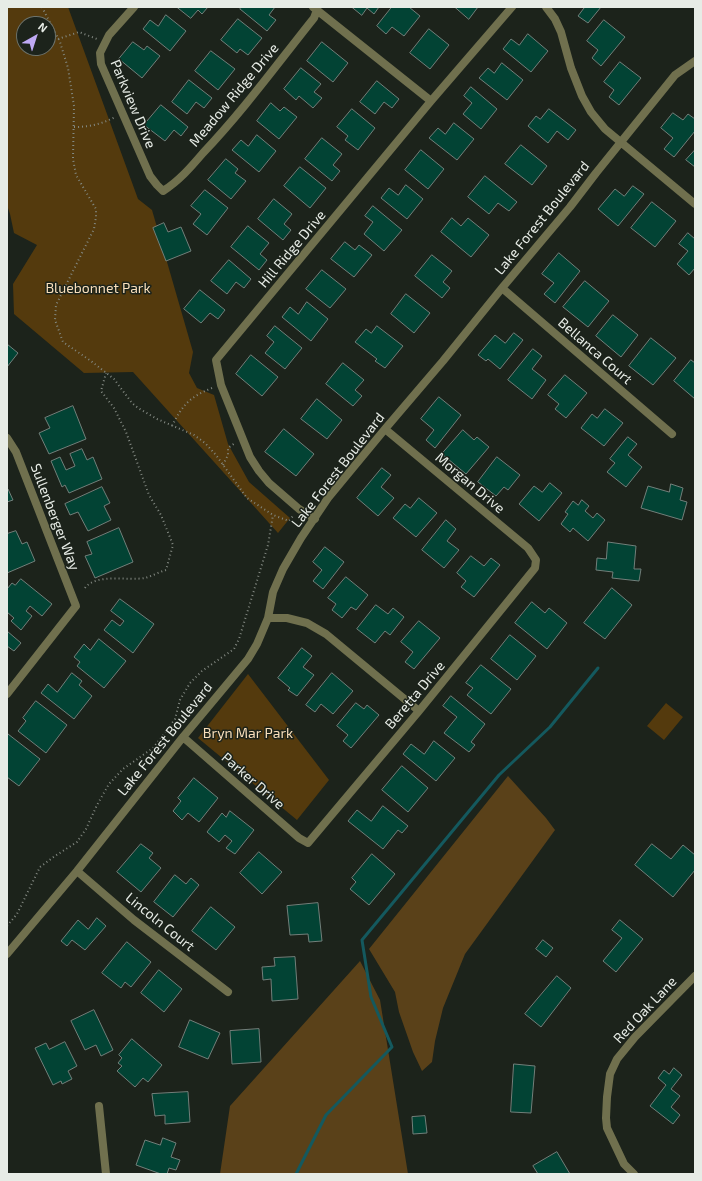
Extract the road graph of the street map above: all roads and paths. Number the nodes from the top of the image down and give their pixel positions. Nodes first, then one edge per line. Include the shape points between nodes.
1 (42, 7) edge
2 (134, 7) edge
3 (512, 7) edge
4 (546, 7) edge
5 (315, 9) edge
6 (58, 39) junction
7 (106, 42) junction
8 (695, 61) edge
9 (431, 101) junction
10 (122, 114) junction
11 (74, 127) junction
12 (621, 142) junction
13 (164, 191) joint
14 (695, 204) edge
15 (502, 288) junction
16 (106, 373) junction
17 (221, 385) junction
18 (172, 426) junction
19 (385, 429) junction
20 (672, 434) dead end
21 (7, 438) edge
22 (242, 438) junction
23 (223, 465) junction
24 (300, 509) junction
25 (273, 515) junction
26 (314, 519) junction
27 (536, 560) joint
28 (85, 588) dead end
29 (268, 618) junction
30 (7, 694) edge
31 (419, 711) junction
32 (183, 737) junction
33 (308, 843) joint
34 (77, 871) junction
35 (7, 926) edge
36 (7, 954) edge
37 (695, 976) edge
38 (228, 992) dead end
39 (99, 1106) dead end
40 (106, 1174) edge
41 (634, 1174) edge

1 - 6 path
2 - 7 street, Parkview Drive via 109,35
3 - 9 street, Hill Ridge Drive
4 - 12 street via 562,32 571,68 582,96 605,129
5 - 9 street
5 - 13 street, Meadow Ridge Drive via 314,18 219,136
6 - 7 path via 79,32
6 - 11 path via 68,68 74,106
7 - 10 street, Parkview Drive via 100,53 101,64
8 - 12 street, Lake Forest Boulevard via 675,75
9 - 17 street, Hill Ridge Drive via 216,360
10 - 11 path via 95,125
10 - 13 street, Parkview Drive via 150,176
11 - 16 path via 73,159 76,175 96,209 96,217 94,229 56,305 56,320 65,345
12 - 14 street
12 - 15 street, Lake Forest Boulevard
15 - 19 street, Lake Forest Boulevard
15 - 20 street, Bellanca Court
16 - 18 path via 138,408
16 - 28 path via 101,391 114,408 126,432 149,495 161,515 173,545 166,570 145,578 98,580
17 - 18 path via 190,399 180,410
17 - 22 street, Hill Ridge Drive
18 - 23 path via 194,435
19 - 26 street, Lake Forest Boulevard via 328,498
19 - 27 street, Morgan Drive via 528,548
21 - 30 street, Sullenberger Way via 16,452 76,606
22 - 23 path via 228,448
22 - 24 street, Hill Ridge Drive via 259,471 269,483
23 - 25 path via 247,498
24 - 25 path via 289,521
24 - 26 street, Hill Ridge Drive
25 - 35 path via 268,545 234,649 202,671 190,683 180,700 175,718 165,733 152,748 123,769 109,784 77,842 40,867 17,914
26 - 29 street, Lake Forest Boulevard via 283,569 273,592
27 - 31 street, Beretta Drive via 532,573
29 - 31 street via 286,618 307,624 326,634
29 - 32 street, Lake Forest Boulevard via 248,659
31 - 33 street, Beretta Drive
32 - 33 street, Parker Drive via 299,838
32 - 34 street, Lake Forest Boulevard
34 - 36 street, Lake Forest Boulevard
34 - 38 street, Lincoln Court via 134,920
37 - 41 street, Red Oak Lane via 635,1037 617,1059 610,1074 607,1128 624,1164
39 - 40 street

